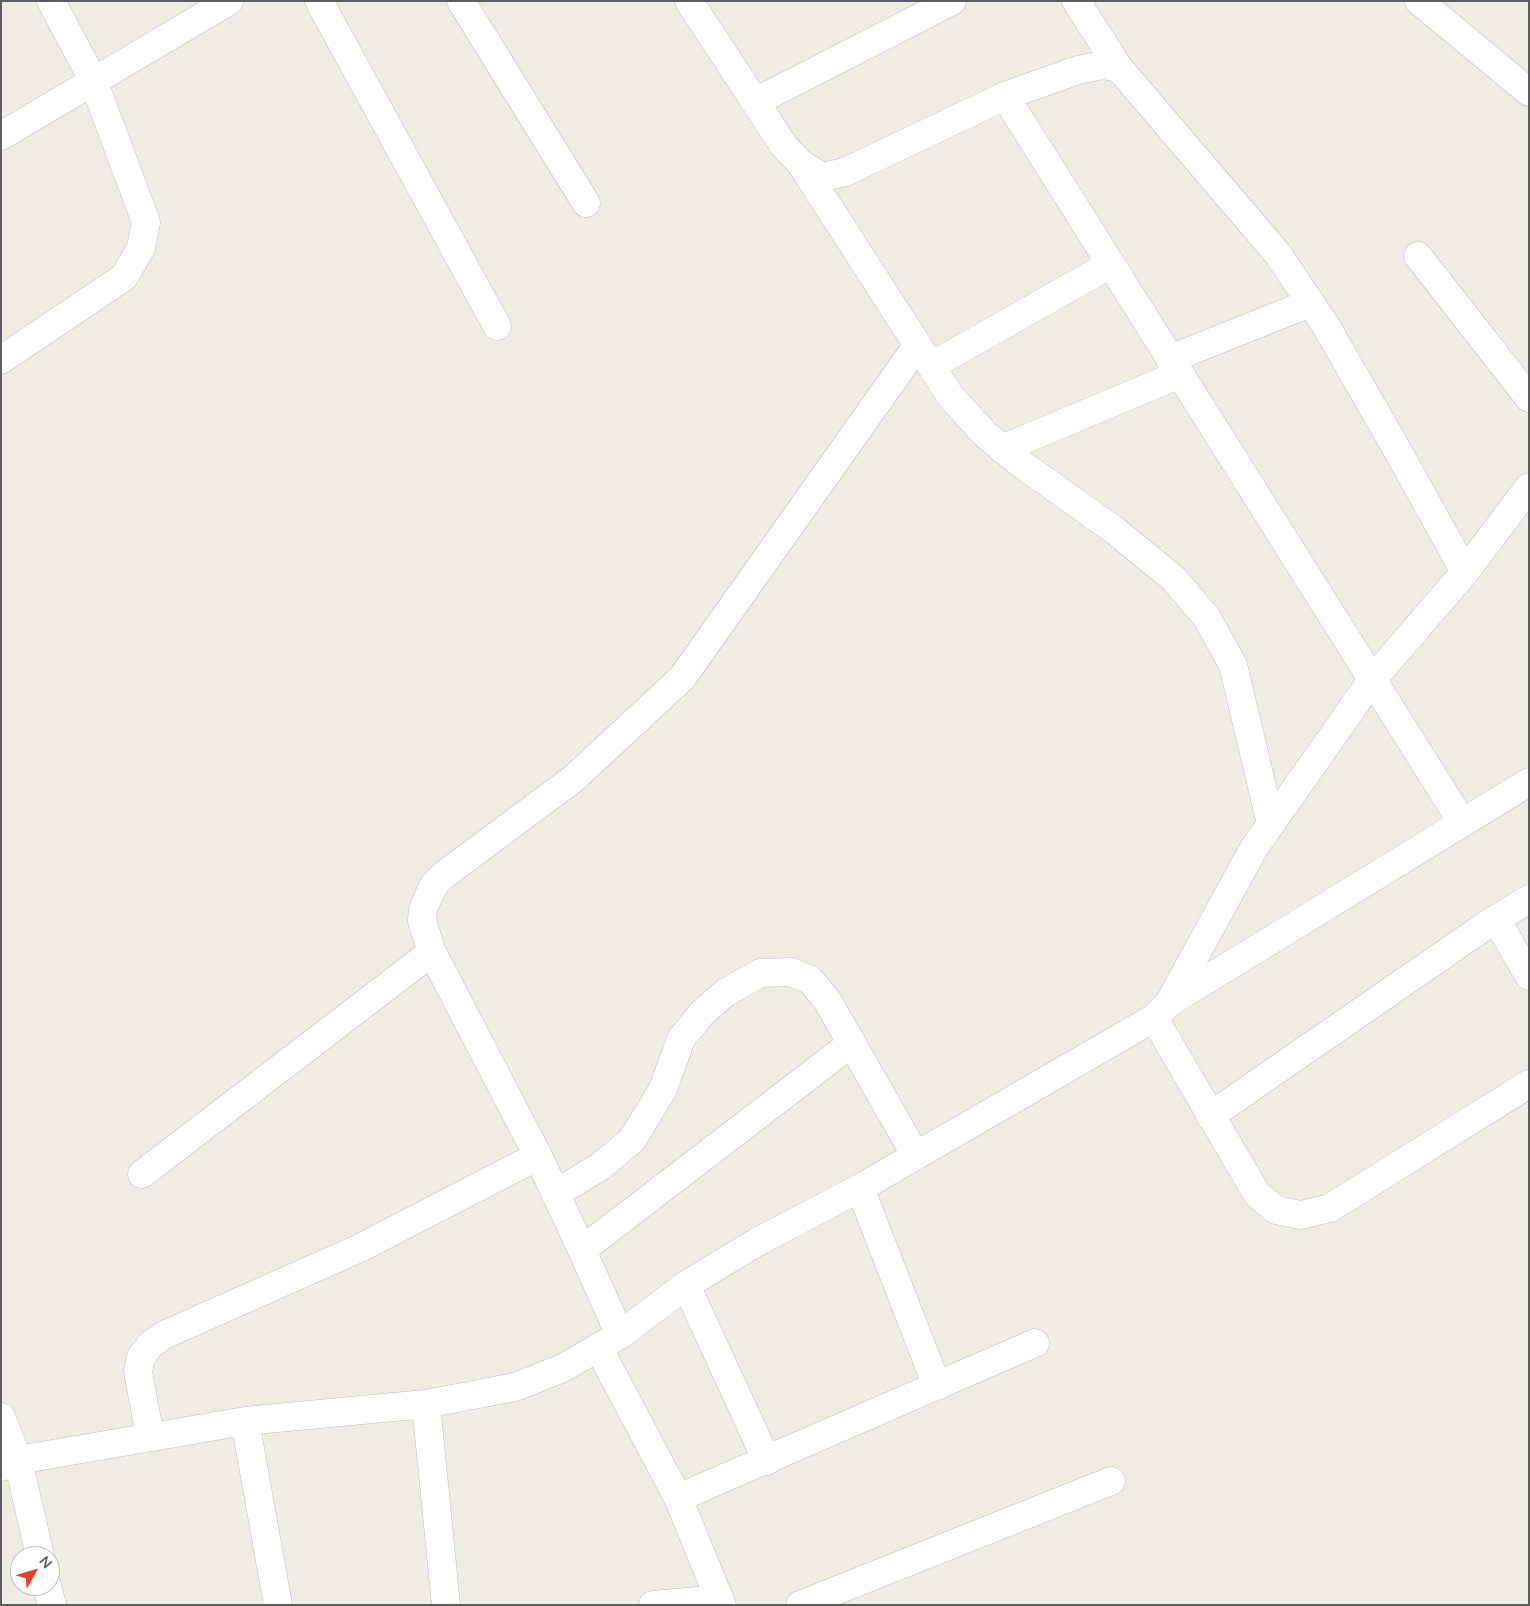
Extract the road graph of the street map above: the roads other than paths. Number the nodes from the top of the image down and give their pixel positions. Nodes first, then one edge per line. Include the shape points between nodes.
1 (50, 1) edge
2 (229, 1) edge
3 (319, 1) edge
4 (462, 1) edge
5 (689, 1) edge
6 (952, 1) edge
7 (1076, 1) edge
8 (1419, 1) edge
9 (1119, 68) junction
10 (93, 80) junction
11 (1529, 92) edge
12 (1006, 96) junction
13 (755, 102) junction
14 (1, 136) edge
15 (801, 164) junction
16 (586, 203) dead end
17 (1418, 256) dead end
18 (1111, 264) junction
19 (1310, 303) junction
20 (497, 326) dead end
21 (924, 356) junction
22 (1, 360) edge
23 (1175, 366) junction
24 (1529, 398) edge
25 (1002, 449) junction
26 (1529, 487) edge
27 (1465, 572) junction
28 (1372, 680) junction
29 (1529, 782) edge
30 (1462, 822) junction
31 (1271, 824) junction
32 (1529, 899) edge
33 (1496, 919) junction
34 (432, 952) junction
35 (1529, 976) edge
36 (1161, 1010) junction
37 (852, 1043) junction
38 (1529, 1084) edge
39 (1210, 1116) junction
40 (538, 1156) junction
41 (916, 1156) junction
42 (142, 1174) dead end
43 (860, 1188) junction
44 (555, 1194) junction
45 (582, 1250) junction
46 (686, 1285) junction
47 (609, 1341) junction
48 (1035, 1343) dead end
49 (937, 1386) junction
50 (426, 1404) junction
51 (1, 1417) edge
52 (245, 1421) junction
53 (150, 1437) junction
54 (767, 1461) junction
55 (9, 1463) edge
56 (1111, 1481) dead end
57 (678, 1498) junction
58 (37, 1546) edge
59 (721, 1602) edge
60 (278, 1605) edge
61 (446, 1605) edge
62 (653, 1605) edge
63 (800, 1605) edge

1 - 10 street
2 - 10 street
3 - 20 street
4 - 16 street
5 - 13 street
6 - 13 street
7 - 9 street
8 - 11 street
9 - 12 street via 1103,64 1078,70
9 - 19 street via 1277,253
10 - 14 street
10 - 22 street via 146,222 141,248 124,277
12 - 15 street via 845,172 823,177
12 - 18 street
13 - 15 street via 784,146
15 - 21 street
17 - 24 street
18 - 21 street
18 - 23 street
19 - 23 street
19 - 27 street via 1400,453
21 - 25 street via 951,397
21 - 34 street via 682,678 573,779 433,886 423,909 422,921
23 - 25 street
23 - 28 street
25 - 31 street via 1113,529 1174,579 1207,618 1233,665
26 - 27 street
27 - 28 street
28 - 30 street
28 - 31 street
29 - 30 street
30 - 36 street
31 - 36 street
32 - 33 street
33 - 35 street
33 - 39 street
34 - 40 street
34 - 42 street
36 - 39 street
36 - 41 street
37 - 41 street
37 - 44 street via 827,1000 810,980 791,972 760,973 725,993 702,1013 682,1039 663,1089 632,1140 601,1166
37 - 45 street
38 - 39 street via 1330,1208 1301,1215 1276,1210 1257,1194
40 - 44 street
40 - 53 street via 360,1248 164,1335 151,1344 141,1357 138,1371
41 - 43 street
43 - 46 street via 757,1242
43 - 49 street
44 - 45 street
45 - 47 street
46 - 47 street
46 - 54 street
47 - 50 street via 563,1368 515,1387
47 - 57 street
48 - 49 street
49 - 54 street
50 - 52 street
50 - 61 street
51 - 55 street
52 - 53 street
52 - 60 street
53 - 55 street
54 - 57 street
55 - 58 street
56 - 63 street
57 - 59 street
59 - 62 street

